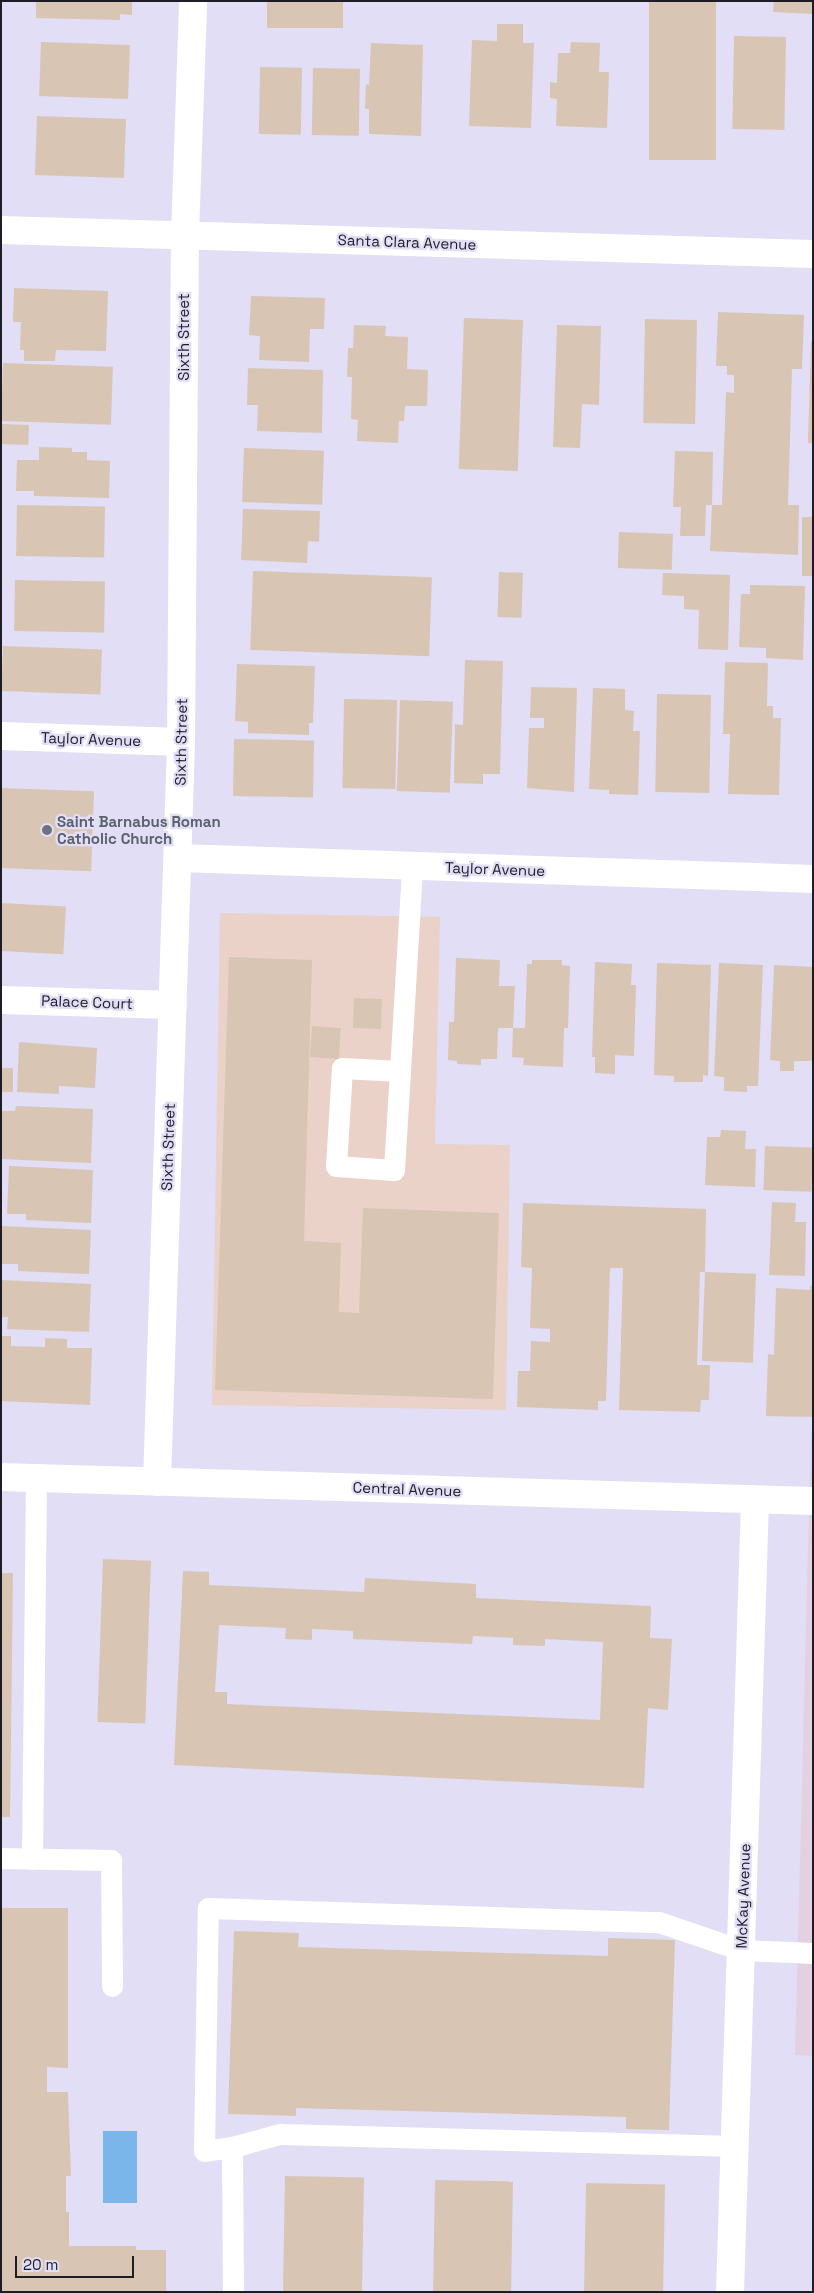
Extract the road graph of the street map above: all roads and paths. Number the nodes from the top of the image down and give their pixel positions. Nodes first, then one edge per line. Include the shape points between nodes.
1 (194, 1) edge
2 (1, 230) edge
3 (185, 235) junction
4 (813, 254) edge
5 (1, 736) edge
6 (181, 742) junction
7 (178, 858) junction
8 (412, 866) junction
9 (813, 879) edge
10 (1, 1000) edge
11 (173, 1005) junction
12 (400, 1071) junction
13 (1, 1477) edge
14 (36, 1478) junction
15 (157, 1482) junction
16 (755, 1499) junction
17 (813, 1501) edge
18 (1, 1858) edge
19 (32, 1859) junction
20 (741, 1950) junction
21 (813, 1953) edge
22 (112, 1986) dead end
23 (735, 2146) junction
24 (232, 2147) junction
25 (233, 2292) edge
26 (730, 2292) edge

1 - 3 street, Sixth Street
2 - 3 street, Santa Clara Avenue
3 - 4 street, Santa Clara Avenue
3 - 6 street, Sixth Street
5 - 6 street, Taylor Avenue
6 - 7 street, Sixth Street
7 - 8 street, Taylor Avenue
7 - 11 street, Sixth Street
8 - 9 street, Taylor Avenue
8 - 12 lane
10 - 11 street, Palace Court
11 - 15 street, Sixth Street
12 - 12 lane via 342,1068 336,1166 394,1170
13 - 14 street, Central Avenue
14 - 15 street, Central Avenue
14 - 19 lane
15 - 16 street, Central Avenue
16 - 17 street, Central Avenue
16 - 20 street, McKay Avenue
18 - 19 lane
19 - 22 lane via 111,1860
20 - 21 lane
20 - 23 street, McKay Avenue
20 - 24 lane via 659,1922 208,1908 204,2151
23 - 24 lane via 280,2134
23 - 26 street, McKay Avenue
24 - 25 lane

